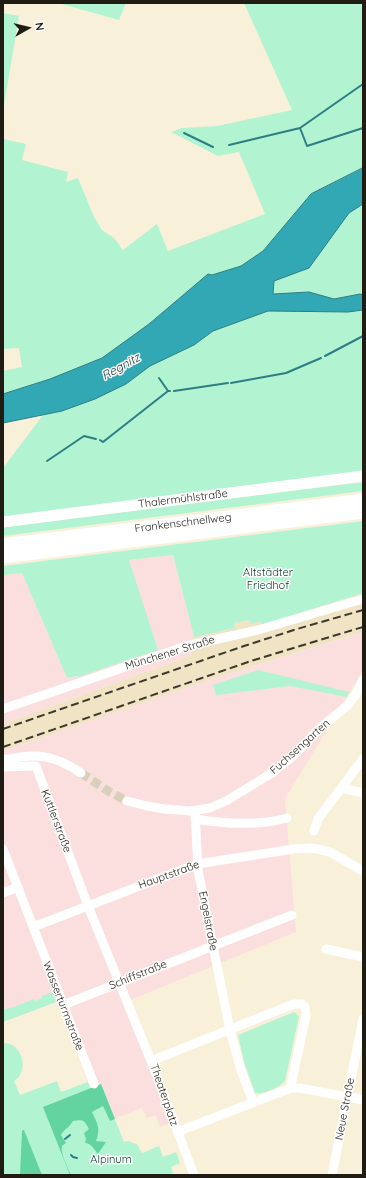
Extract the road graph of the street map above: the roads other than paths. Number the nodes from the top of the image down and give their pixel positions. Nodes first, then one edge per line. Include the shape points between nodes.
1 (363, 476) edge
2 (363, 500) edge
3 (363, 512) edge
4 (3, 522) edge
5 (3, 545) edge
6 (3, 557) edge
7 (363, 599) edge
8 (363, 680) edge
9 (360, 696) edge
10 (3, 709) edge
11 (363, 759) edge
12 (3, 760) edge
13 (3, 767) edge
14 (81, 773) tunnel mouth
15 (342, 788) junction
16 (363, 793) edge
17 (127, 801) tunnel mouth
18 (195, 815) junction
19 (288, 818) dead end
20 (314, 831) dead end
21 (3, 849) edge
22 (197, 864) junction
23 (363, 871) edge
24 (18, 887) junction
25 (3, 893) edge
26 (88, 906) junction
27 (292, 915) dead end
28 (33, 927) junction
29 (213, 946) junction
30 (326, 949) dead end
31 (363, 957) edge
32 (119, 983) junction
33 (63, 1005) junction
34 (363, 1019) edge
35 (230, 1030) junction
36 (151, 1061) junction
37 (94, 1084) dead end
38 (291, 1088) junction
39 (348, 1097) junction
40 (363, 1100) edge
41 (253, 1102) junction
42 (177, 1132) junction
43 (194, 1175) edge
44 (332, 1175) edge

1 - 4 main road, Thalermühlstraße
2 - 5 highway, Frankenschnellweg
3 - 6 highway, Frankenschnellweg
7 - 10 street, Münchener Straße via 258,630 186,646
8 - 9 street, Fuchsengarten
9 - 18 street, Fuchsengarten via 321,727 281,767 226,801
11 - 15 street
12 - 14 street via 27,756 49,757 68,764
13 - 26 street, Kuttlerstraße via 36,766
15 - 16 street
15 - 20 street via 318,819
17 - 18 street
18 - 19 street via 216,822 250,823
18 - 22 street, Engelstraße
21 - 24 street, Wasserturmstraße
22 - 23 street, Hauptstraße via 312,848 330,852
22 - 26 street, Hauptstraße
22 - 29 street, Engelstraße
24 - 25 street
24 - 28 street, Wasserturmstraße
26 - 28 street, Hauptstraße
26 - 32 street
27 - 29 street, Schiffstraße
28 - 33 street, Wasserturmstraße
29 - 32 street, Schiffstraße
29 - 35 street, Engelstraße
30 - 31 street
32 - 33 street, Schiffstraße
32 - 36 street
33 - 37 street, Wasserturmstraße
34 - 39 street, Neue Straße
35 - 36 street, Theaterplatz
35 - 38 street, Theaterplatz via 294,1004 303,1005 306,1016
35 - 41 street
36 - 42 street, Theaterplatz
38 - 39 street
38 - 41 street, Theaterplatz
39 - 40 street
39 - 44 street, Neue Straße
41 - 42 street, Theaterplatz
42 - 43 street

